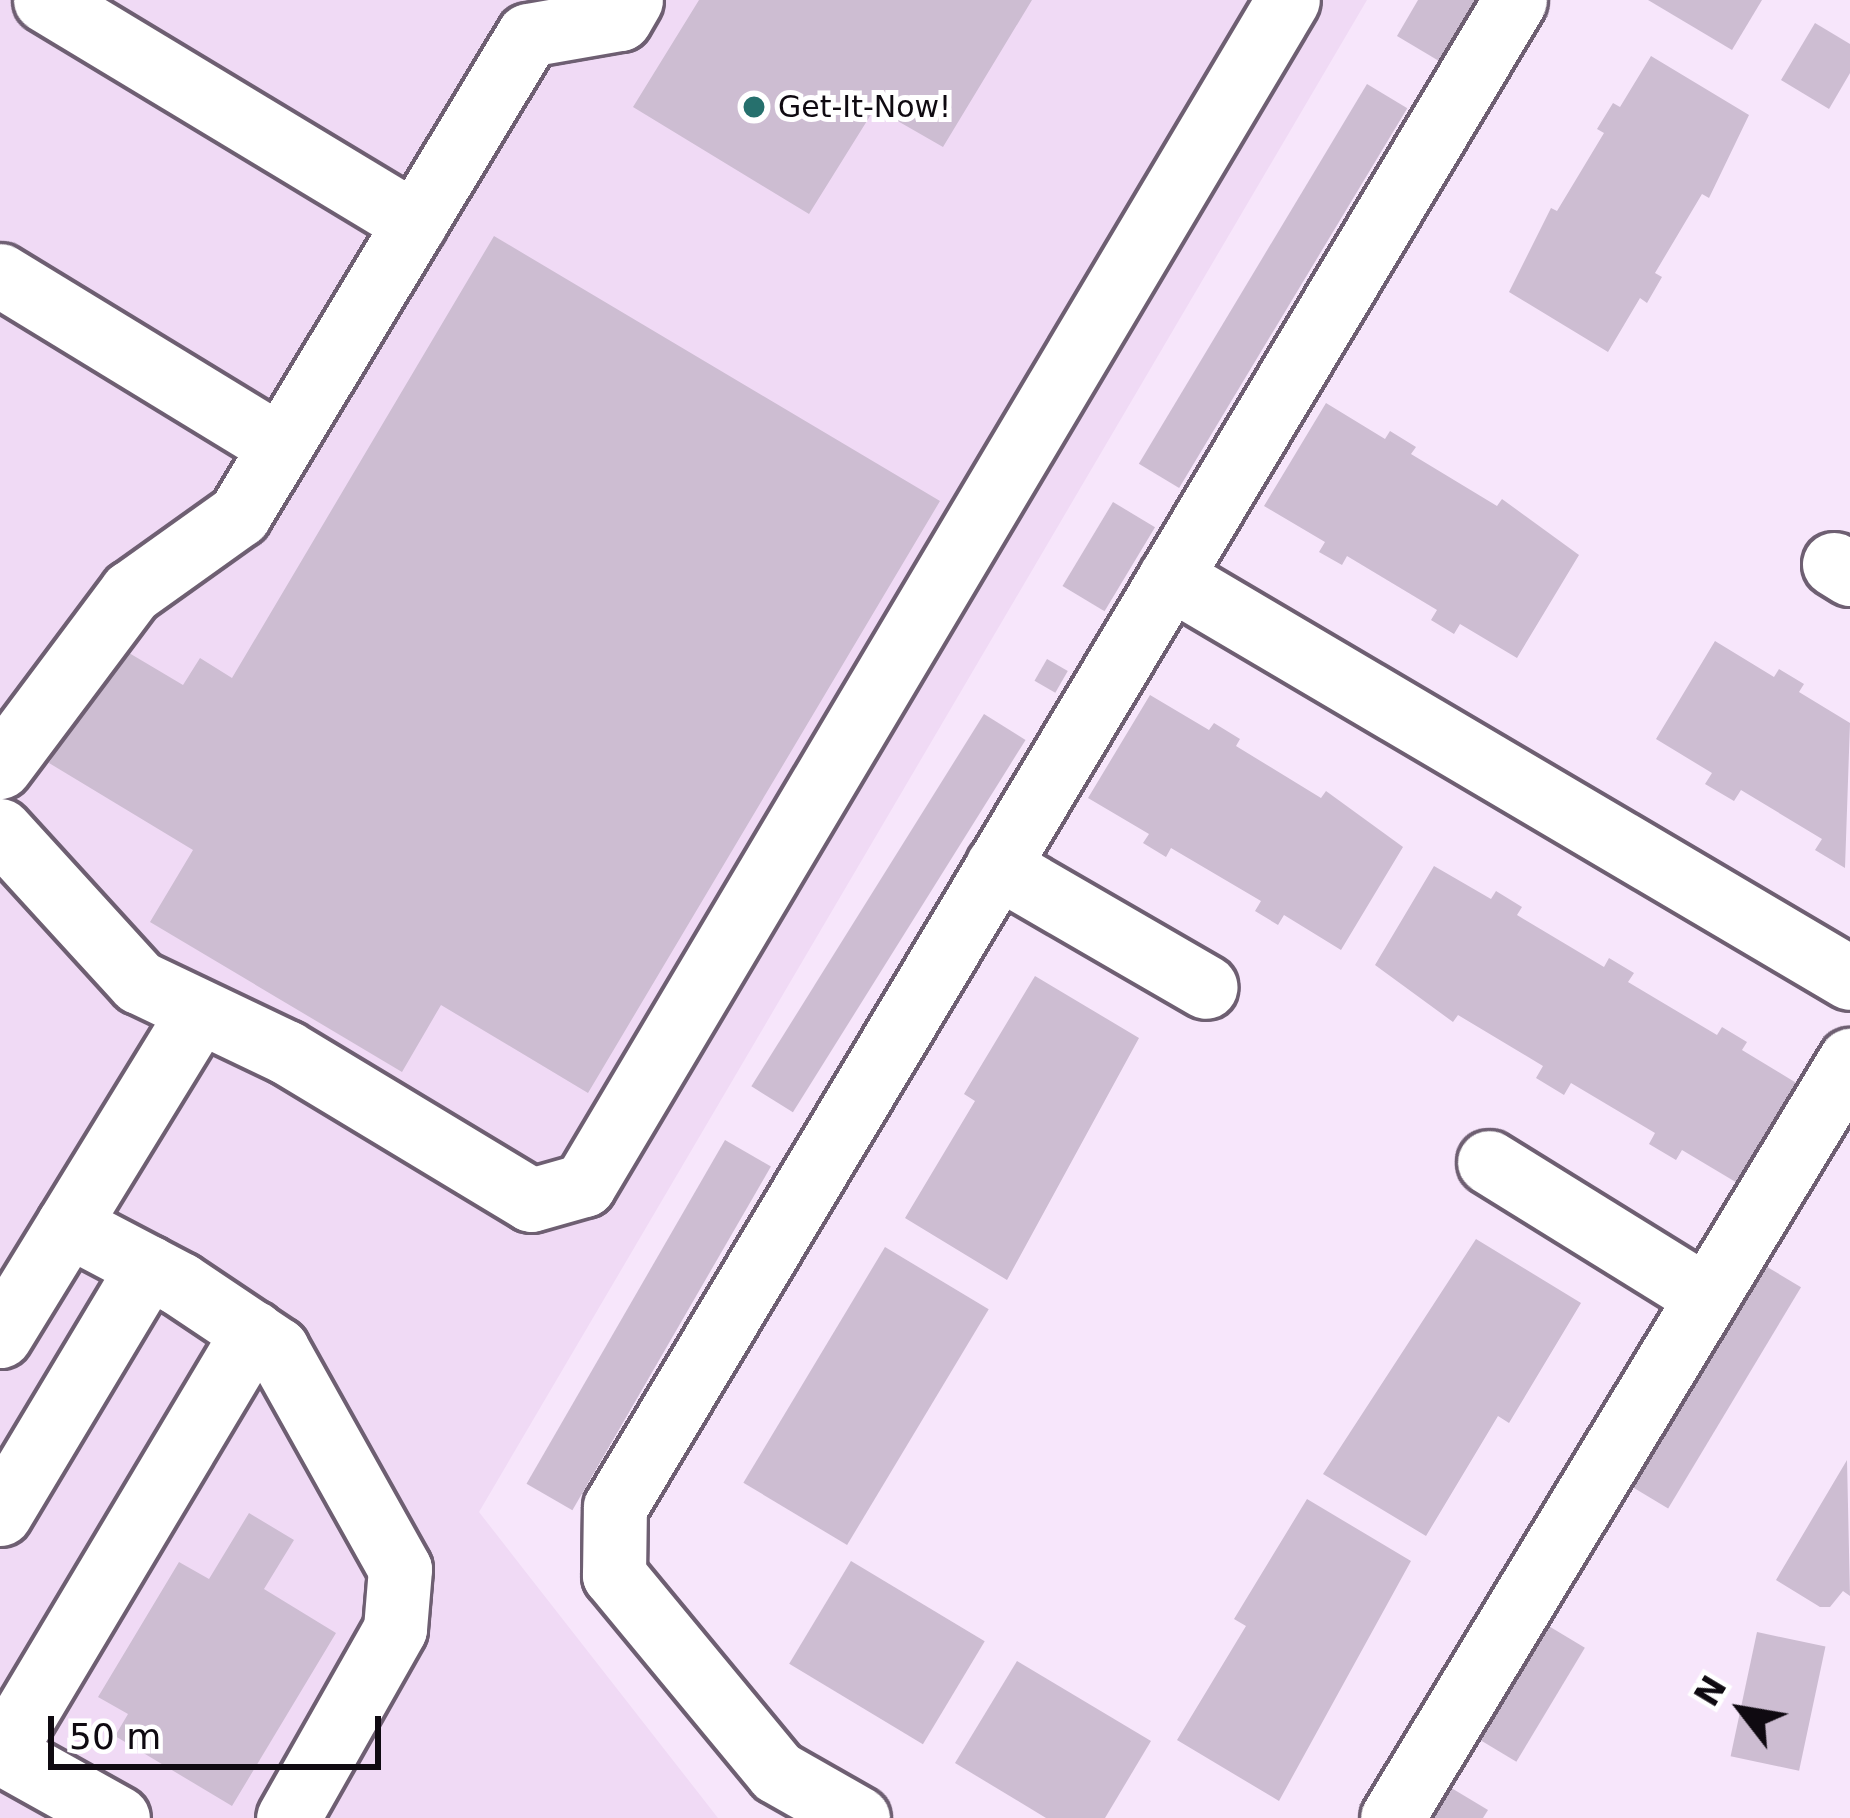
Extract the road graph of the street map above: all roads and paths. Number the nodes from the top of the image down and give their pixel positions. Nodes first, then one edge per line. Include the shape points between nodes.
1 (45, 0) edge
2 (631, 0) edge
3 (1288, 0) edge
4 (1515, 0) edge
5 (415, 224) junction
6 (0, 275) edge
7 (280, 446) junction
8 (1170, 577) junction
9 (0, 766) edge
10 (0, 830) edge
11 (997, 866) junction
12 (1850, 978) edge
13 (1206, 987) dead end
14 (198, 1013) junction
15 (1850, 1060) edge
16 (1489, 1162) dead end
17 (68, 1225) junction
18 (148, 1267) junction
19 (1707, 1297) junction
20 (254, 1332) junction
21 (0, 1336) edge
22 (0, 1514) edge
23 (1, 1752) edge
24 (118, 1818) edge
25 (288, 1818) edge
26 (858, 1818) edge
27 (1392, 1818) edge

1 - 5 lane
2 - 5 lane via 620,19 528,35
3 - 14 lane via 584,1185 531,1200 286,1052
4 - 8 lane
5 - 7 lane
6 - 7 lane
7 - 9 lane via 239,515 131,592
8 - 11 lane
8 - 12 lane
10 - 14 lane via 139,982
11 - 13 lane
11 - 26 lane via 615,1507 614,1575 777,1772
14 - 17 lane
15 - 19 lane
16 - 19 lane
17 - 18 lane
17 - 21 lane
18 - 20 lane
18 - 22 lane
19 - 27 lane
20 - 23 lane
20 - 25 lane via 277,1348 400,1569 395,1629
23 - 24 lane

